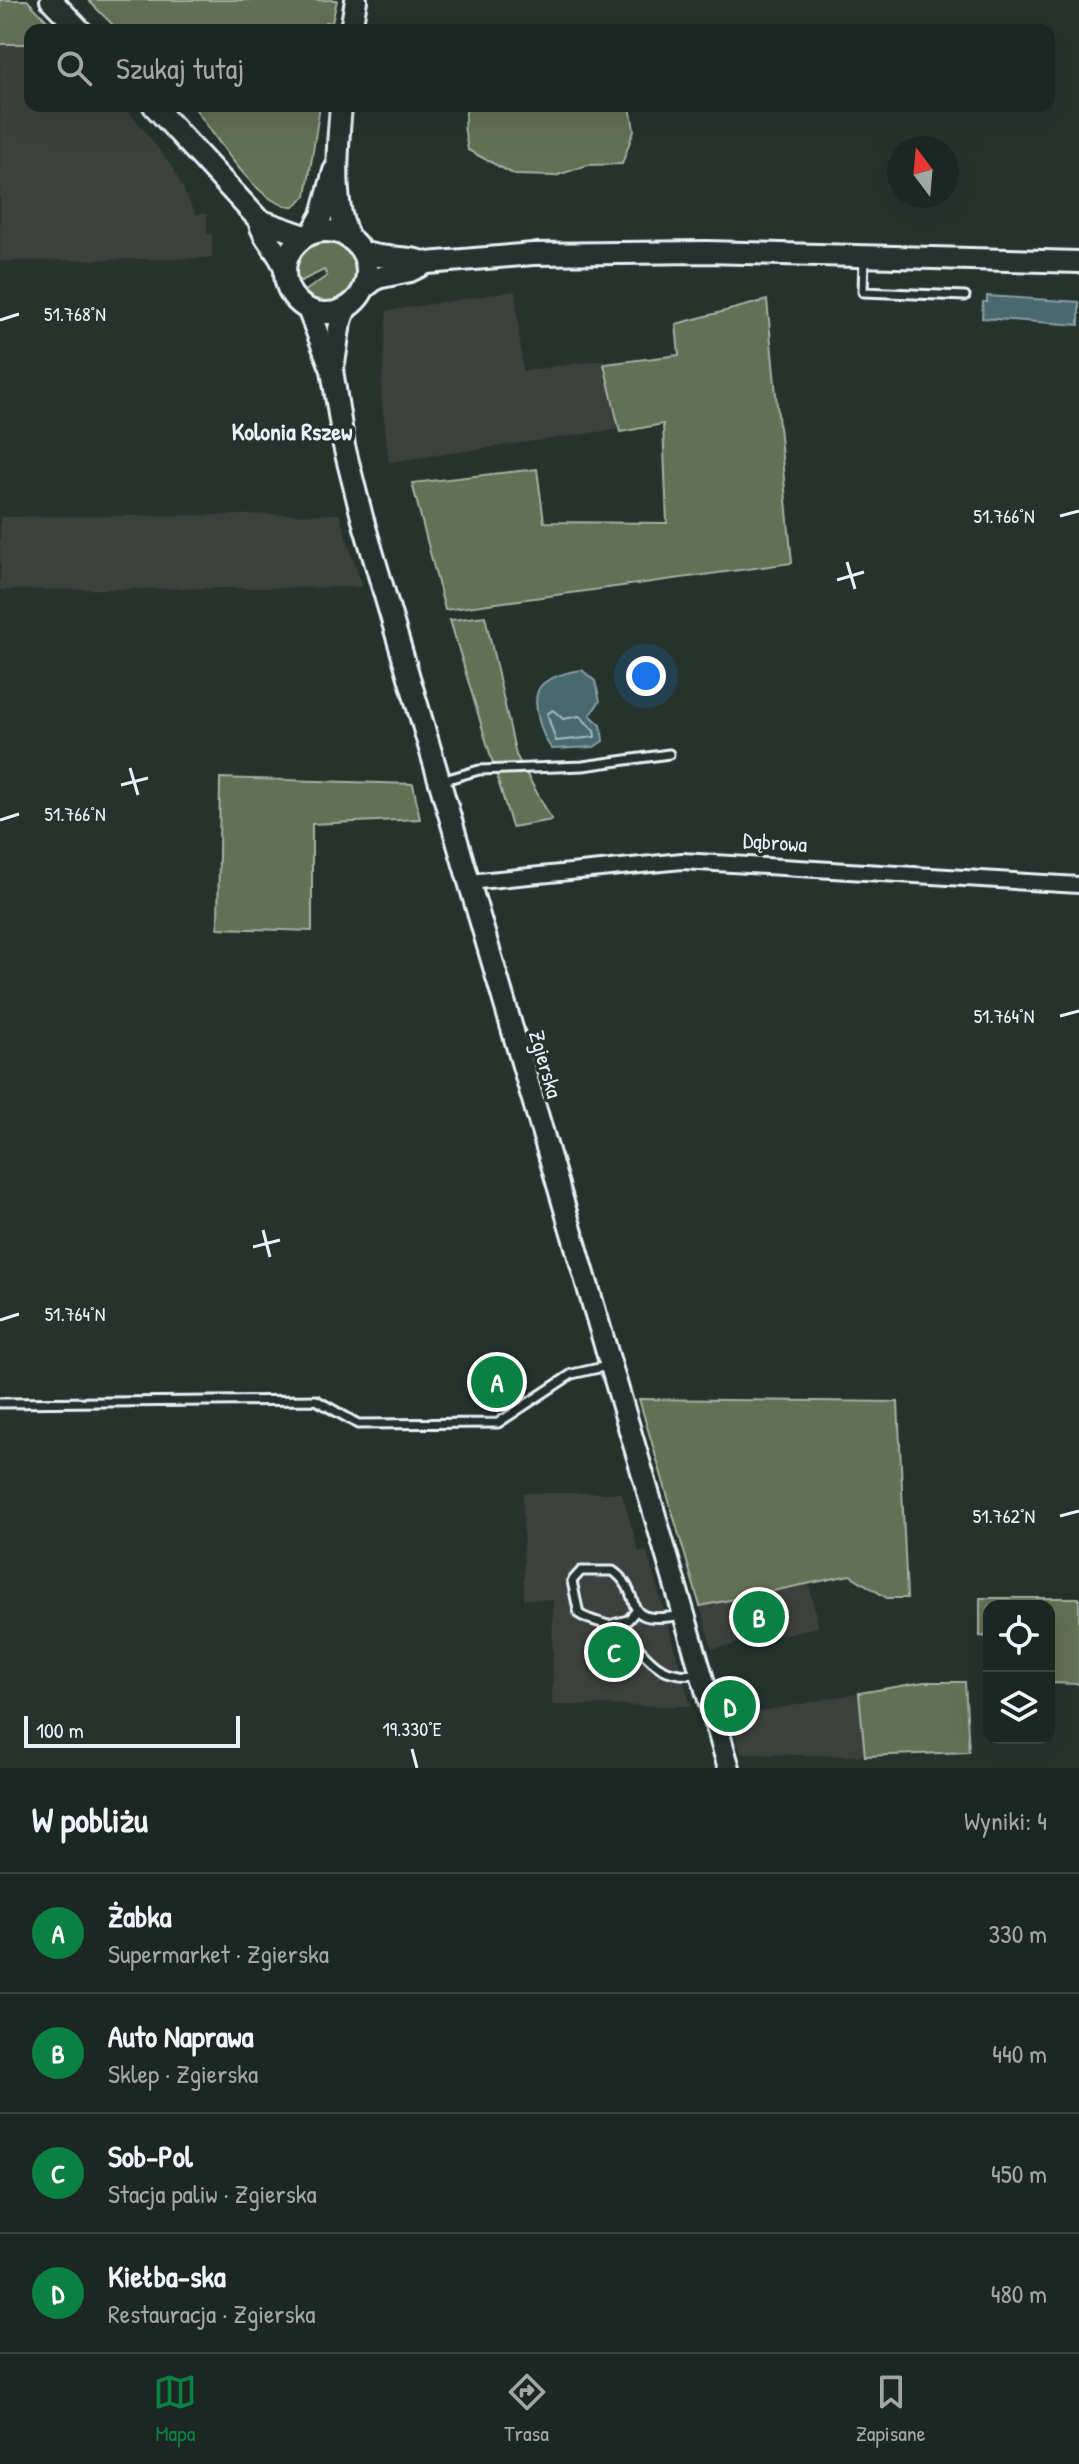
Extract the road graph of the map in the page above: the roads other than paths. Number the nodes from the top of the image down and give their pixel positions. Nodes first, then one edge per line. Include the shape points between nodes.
1 (51, 0) edge
2 (356, 0) edge
3 (74, 24) edge
4 (352, 24) edge
5 (160, 112) edge
6 (341, 112) edge
7 (336, 167) junction
8 (259, 220) junction
9 (308, 234) junction
10 (356, 245) junction
11 (864, 255) junction
12 (1079, 262) edge
13 (427, 263) junction
14 (285, 269) junction
15 (363, 289) junction
16 (965, 296) dead end
17 (347, 307) junction
18 (308, 309) junction
19 (332, 370) junction
20 (669, 754) dead end
21 (439, 781) junction
22 (469, 882) junction
23 (1079, 885) edge
24 (610, 1365) junction
25 (0, 1403) edge
26 (636, 1611) junction
27 (684, 1614) junction
28 (609, 1625) junction
29 (701, 1674) junction
30 (729, 1768) edge

1 - 3 main road
2 - 4 main road
5 - 8 main road
6 - 7 main road
7 - 9 main road via 322,215
7 - 10 main road via 342,221
8 - 9 main road
8 - 14 main road
9 - 10 main road via 336,232
9 - 14 main road via 293,247
10 - 13 main road via 372,256
10 - 15 main road via 367,274
11 - 12 main road
11 - 13 main road via 618,251
11 - 16 lane via 863,292
13 - 15 main road via 377,278
14 - 18 main road via 290,293
15 - 17 main road
17 - 18 main road via 324,313
17 - 19 main road, Zgierska via 338,326
18 - 19 main road, Zgierska
19 - 21 main road, Zgierska via 350,475
20 - 21 lane via 583,766 479,770
21 - 22 main road, Zgierska
22 - 23 street, Dąbrowa via 682,861
22 - 24 main road, Zgierska
24 - 25 lane via 572,1374 498,1423 358,1424 316,1400
24 - 27 main road, Zgierska
26 - 27 lane via 648,1618
26 - 28 lane via 628,1620
26 - 28 lane via 623,1579 613,1571 575,1573 573,1597 579,1614
27 - 29 main road, Zgierska
28 - 29 lane via 667,1673
29 - 30 main road, Zgierska

